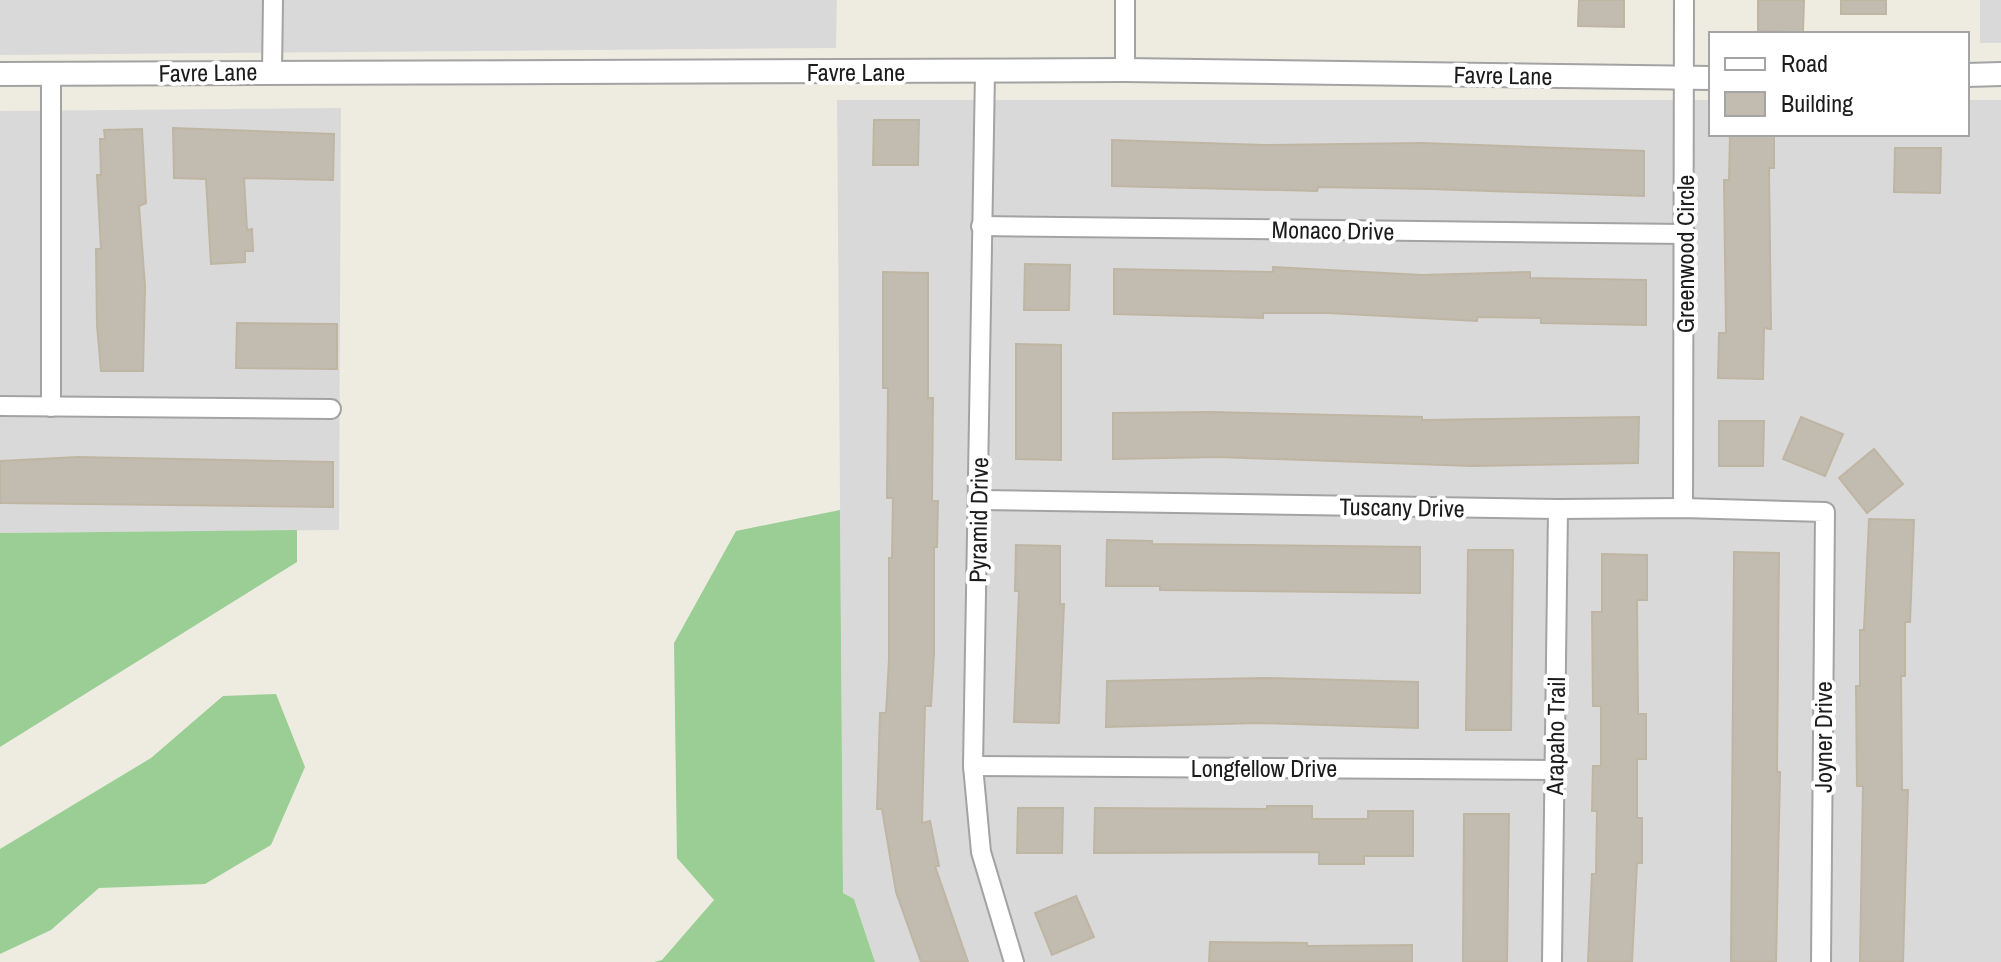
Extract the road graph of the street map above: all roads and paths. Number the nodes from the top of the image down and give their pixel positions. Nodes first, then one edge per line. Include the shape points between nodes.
1 (273, 0) edge
2 (1125, 0) edge
3 (1684, 0) edge
4 (1125, 70) junction
5 (272, 72) junction
6 (985, 72) junction
7 (0, 74) edge
8 (51, 74) junction
9 (2001, 74) edge
10 (1969, 75) edge
11 (1683, 78) junction
12 (1709, 78) edge
13 (981, 226) junction
14 (1686, 234) junction
15 (0, 406) edge
16 (51, 407) junction
17 (331, 409) dead end
18 (979, 500) junction
19 (1683, 508) junction
20 (1558, 509) junction
21 (1825, 512) joint
22 (973, 766) junction
23 (1554, 770) junction
24 (1014, 962) edge
25 (1552, 962) edge
26 (1821, 962) edge

1 - 5 street
2 - 4 street
3 - 11 street, Greenwood Circle
4 - 6 street, Favre Lane
4 - 11 street, Favre Lane
5 - 6 street, Favre Lane
5 - 8 street, Favre Lane
6 - 13 street, Pyramid Drive
7 - 8 street, Favre Lane
8 - 16 street
9 - 10 street
11 - 12 street, Favre Lane
11 - 14 street, Greenwood Circle
13 - 14 street, Monaco Drive
13 - 18 street, Pyramid Drive
14 - 19 street, Greenwood Circle
15 - 16 street
16 - 17 street
18 - 20 street, Tuscany Drive
18 - 22 street, Pyramid Drive
19 - 20 street, Tuscany Drive
19 - 21 street, Tuscany Drive
20 - 23 street, Arapaho Trail
21 - 26 street, Joyner Drive
22 - 23 street, Longfellow Drive
22 - 24 street, Pyramid Drive via 981,852
23 - 25 street, Arapaho Trail

